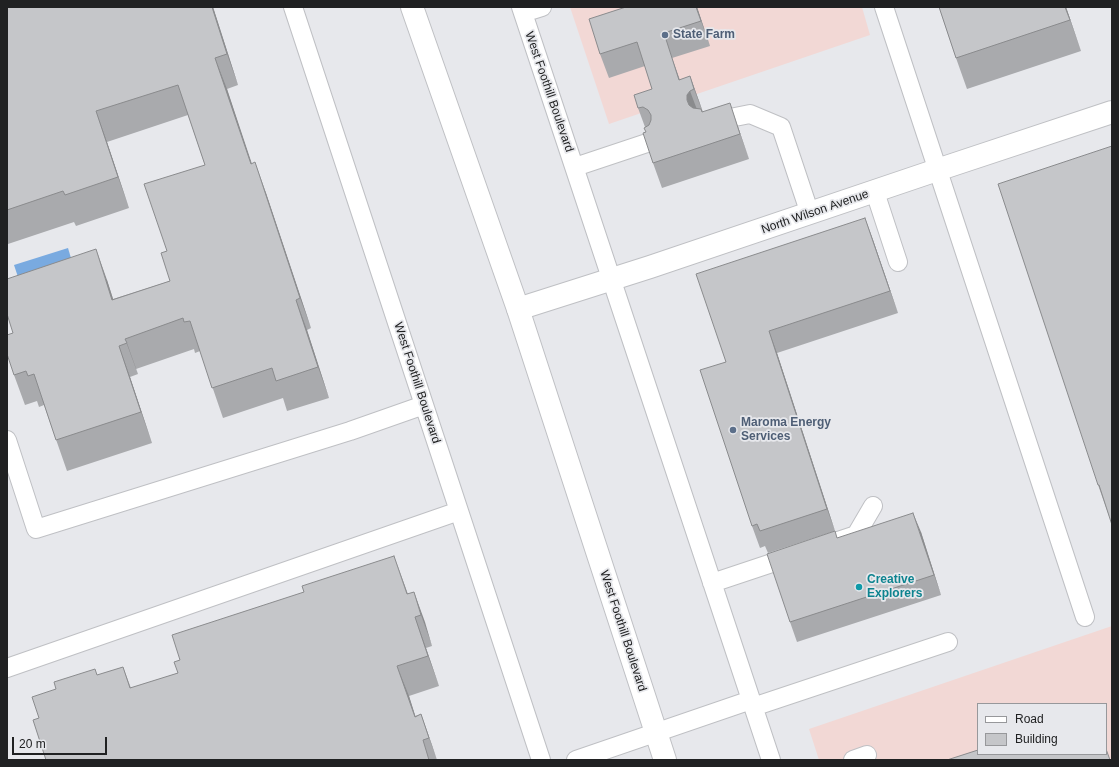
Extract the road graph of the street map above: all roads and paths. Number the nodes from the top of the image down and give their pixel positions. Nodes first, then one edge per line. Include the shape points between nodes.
1 (293, 7) edge
2 (412, 7) edge
3 (542, 7) edge
4 (884, 7) edge
5 (522, 10) edge
6 (1112, 112) edge
7 (706, 123) edge
8 (650, 142) edge
9 (575, 167) junction
10 (937, 170) junction
11 (875, 192) junction
12 (810, 214) junction
13 (898, 262) dead end
14 (612, 279) junction
15 (518, 309) junction
16 (424, 405) junction
17 (7, 440) edge
18 (873, 506) dead end
19 (459, 511) junction
20 (712, 583) junction
21 (1085, 617) dead end
22 (948, 642) dead end
23 (7, 668) edge
24 (752, 704) junction
25 (656, 733) junction
26 (541, 760) edge
27 (576, 760) edge
28 (665, 760) edge
29 (771, 760) edge

1 - 16 lane, West Foothill Boulevard
2 - 15 main road, West Foothill Boulevard
3 - 5 lane
4 - 10 lane
5 - 9 lane, West Foothill Boulevard
6 - 10 main road, North Wilson Avenue
7 - 12 lane via 750,114 780,127
8 - 9 lane
9 - 14 lane, West Foothill Boulevard
10 - 11 main road, North Wilson Avenue
10 - 21 lane
11 - 12 main road, North Wilson Avenue
11 - 13 lane
12 - 14 main road, North Wilson Avenue
14 - 15 main road, North Wilson Avenue
14 - 20 lane, West Foothill Boulevard
15 - 25 main road, West Foothill Boulevard
16 - 17 lane via 36,529
16 - 19 lane, West Foothill Boulevard
18 - 20 lane via 856,535
19 - 23 lane
19 - 26 lane, West Foothill Boulevard
20 - 24 lane, West Foothill Boulevard
22 - 24 lane
24 - 25 lane
24 - 29 lane, West Foothill Boulevard
25 - 27 lane
25 - 28 main road, West Foothill Boulevard

